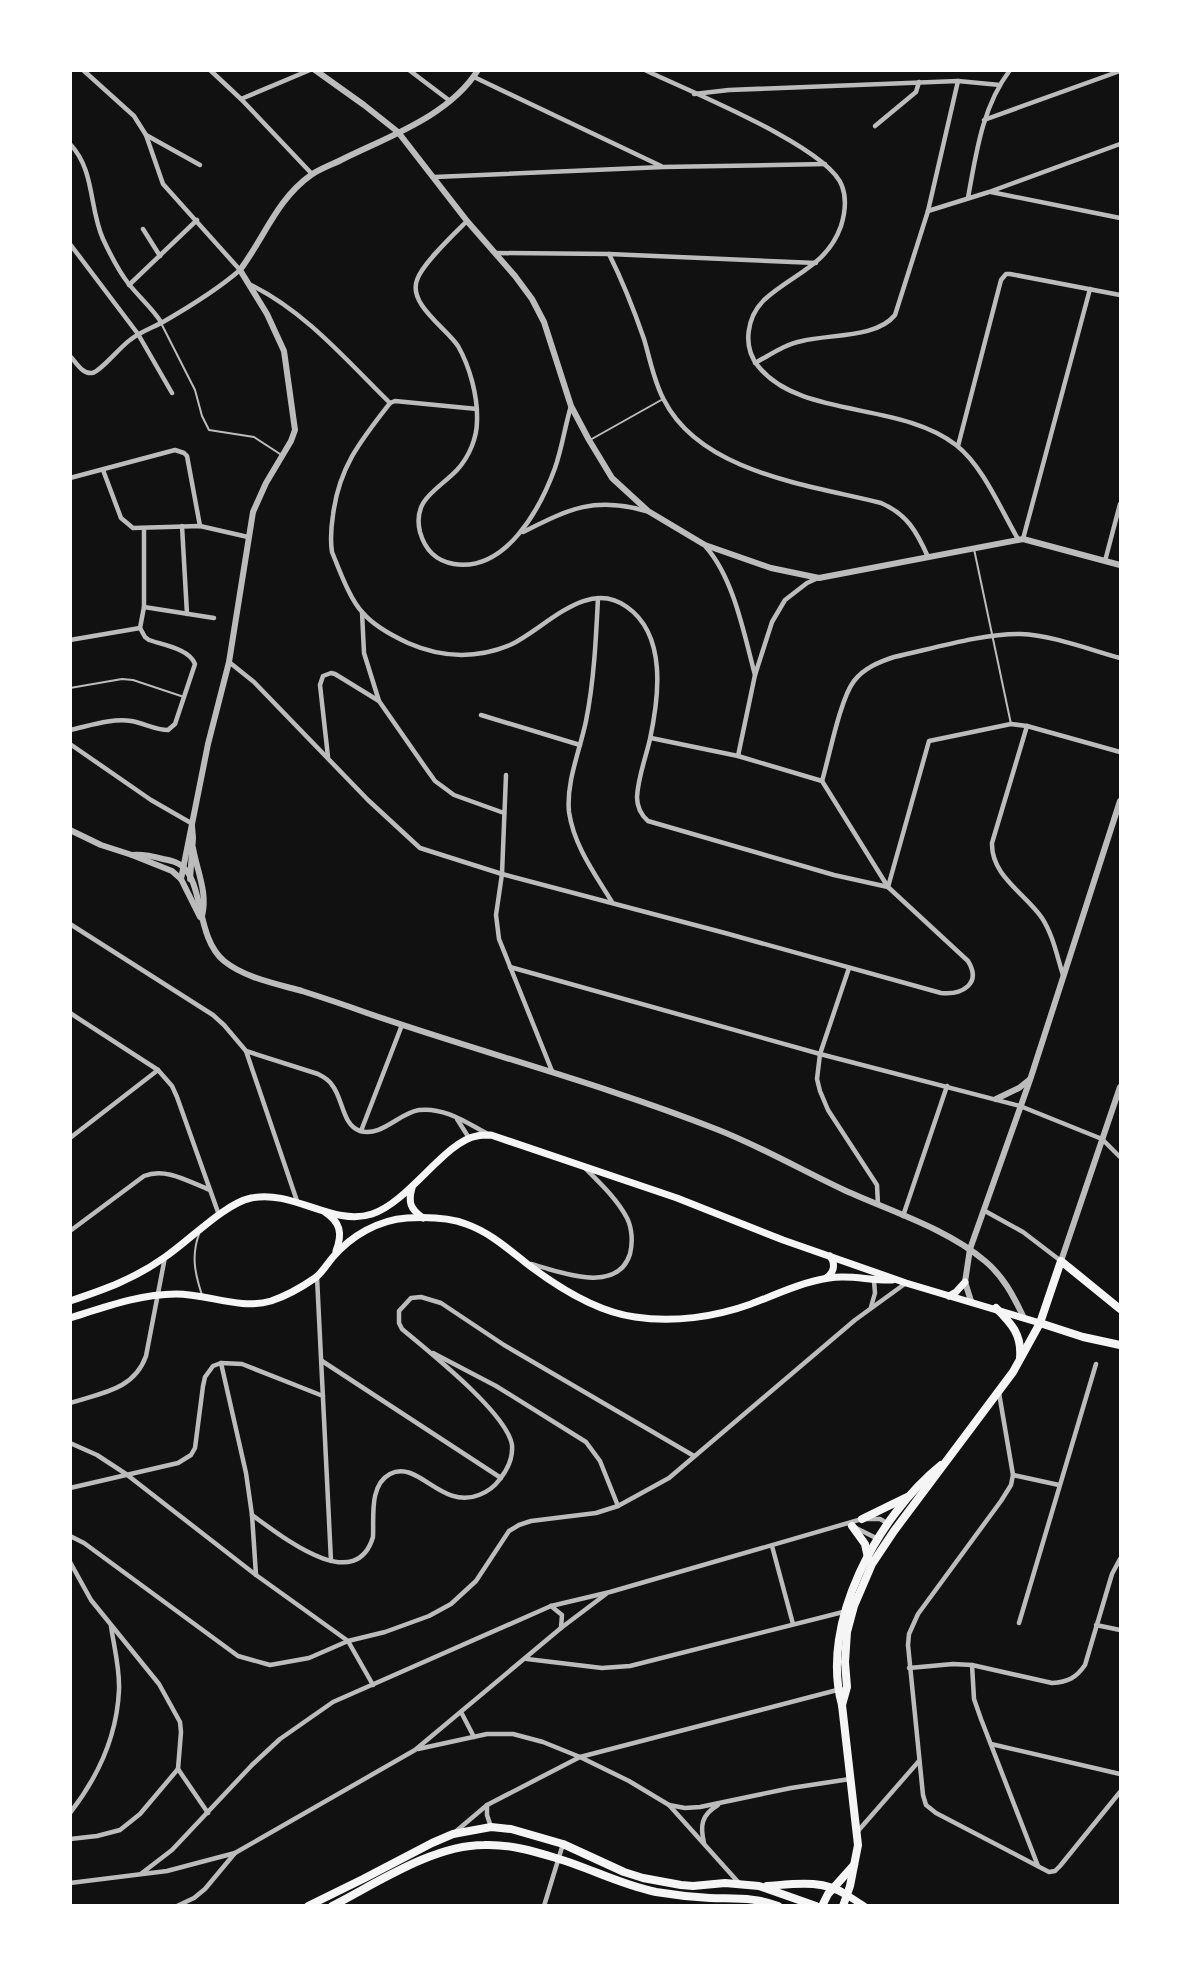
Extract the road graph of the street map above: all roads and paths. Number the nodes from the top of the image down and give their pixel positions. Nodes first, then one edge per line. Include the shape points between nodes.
1 (82, 70) edge
2 (210, 70) edge
3 (310, 70) edge
4 (315, 70) edge
5 (409, 70) edge
6 (645, 70) edge
7 (1010, 70) edge
8 (1120, 71) edge
9 (476, 74) edge
10 (958, 81) junction
11 (919, 82) junction
12 (1000, 85) junction
13 (694, 94) junction
14 (241, 99) junction
15 (450, 101) junction
16 (984, 120) junction
17 (875, 126) dead end
18 (398, 132) junction
19 (146, 135) junction
20 (70, 144) edge
21 (1120, 144) edge
22 (825, 164) junction
23 (200, 165) dead end
24 (663, 167) junction
25 (312, 174) junction
26 (435, 177) junction
27 (989, 192) junction
28 (968, 198) junction
29 (928, 211) junction
30 (1120, 218) edge
31 (197, 220) junction
32 (467, 221) junction
33 (143, 229) dead end
34 (70, 244) edge
35 (495, 253) junction
36 (609, 254) junction
37 (160, 256) junction
38 (816, 263) junction
39 (240, 270) junction
40 (129, 285) junction
41 (250, 285) junction
42 (1090, 289) junction
43 (1120, 295) edge
44 (161, 322) junction
45 (138, 334) junction
46 (70, 356) edge
47 (755, 363) junction
48 (172, 393) dead end
49 (663, 399) junction
50 (390, 403) junction
51 (570, 406) junction
52 (477, 409) junction
53 (589, 440) junction
54 (958, 446) junction
55 (283, 456) junction
56 (103, 470) junction
57 (70, 478) edge
58 (1120, 504) edge
59 (648, 511) junction
60 (182, 526) junction
61 (200, 526) junction
62 (144, 529) junction
63 (520, 533) junction
64 (248, 537) junction
65 (1020, 539) junction
66 (705, 546) junction
67 (974, 549) junction
68 (928, 556) junction
69 (1104, 561) junction
70 (1120, 566) edge
71 (819, 578) junction
72 (598, 598) junction
73 (144, 607) junction
74 (362, 612) junction
75 (187, 614) junction
76 (214, 618) dead end
77 (140, 628) junction
78 (993, 637) junction
79 (70, 640) edge
80 (1120, 658) edge
81 (229, 662) junction
82 (754, 675) junction
83 (70, 688) edge
84 (184, 697) junction
85 (379, 701) junction
86 (481, 715) dead end
87 (1011, 724) junction
88 (1027, 726) junction
89 (70, 730) edge
90 (651, 738) junction
91 (70, 744) edge
92 (580, 745) junction
93 (1120, 752) edge
94 (738, 756) junction
95 (328, 757) junction
96 (506, 775) dead end
97 (822, 782) junction
98 (1120, 801) edge
99 (504, 813) junction
100 (191, 823) junction
101 (70, 830) edge
102 (193, 848) junction
103 (132, 855) junction
104 (183, 867) junction
105 (502, 874) junction
106 (190, 878) junction
107 (181, 879) junction
108 (888, 887) junction
109 (187, 889) junction
110 (612, 902) junction
111 (202, 919) junction
112 (70, 924) edge
113 (510, 967) junction
114 (849, 968) junction
115 (1064, 977) junction
116 (70, 1013) edge
117 (402, 1025) junction
118 (246, 1050) junction
119 (820, 1054) junction
120 (158, 1070) junction
121 (552, 1071) junction
122 (1030, 1080) junction
123 (947, 1086) junction
124 (1120, 1087) edge
125 (996, 1099) junction
126 (1020, 1106) junction
127 (453, 1115) junction
128 (361, 1131) junction
129 (490, 1135) junction
130 (70, 1138) edge
131 (469, 1138) junction
132 (1102, 1139) junction
133 (1120, 1157) edge
134 (584, 1167) junction
135 (412, 1188) junction
136 (210, 1191) junction
137 (297, 1201) junction
138 (878, 1205) junction
139 (322, 1209) junction
140 (985, 1211) junction
141 (219, 1215) junction
142 (903, 1216) junction
143 (423, 1218) junction
144 (70, 1231) edge
145 (200, 1231) junction
146 (970, 1249) junction
147 (334, 1256) junction
148 (830, 1256) junction
149 (165, 1257) junction
150 (1061, 1261) junction
151 (526, 1263) junction
152 (316, 1277) junction
153 (826, 1278) junction
154 (897, 1280) junction
155 (874, 1281) junction
156 (965, 1282) junction
157 (906, 1283) junction
158 (158, 1295) junction
159 (202, 1296) junction
160 (949, 1296) junction
161 (70, 1301) edge
162 (971, 1301) junction
163 (871, 1307) junction
164 (996, 1308) junction
165 (1046, 1308) junction
166 (1120, 1309) edge
167 (1023, 1316) junction
168 (70, 1318) edge
169 (1040, 1323) junction
170 (1054, 1328) junction
171 (1120, 1339) edge
172 (1116, 1345) edge
173 (426, 1349) junction
174 (322, 1361) junction
175 (1020, 1362) junction
176 (221, 1363) junction
177 (1096, 1364) dead end
178 (999, 1393) junction
179 (323, 1396) junction
180 (70, 1403) edge
181 (70, 1443) edge
182 (694, 1456) junction
183 (947, 1460) junction
184 (126, 1474) junction
185 (1012, 1475) junction
186 (501, 1478) junction
187 (1059, 1485) junction
188 (70, 1488) edge
189 (909, 1496) junction
190 (618, 1506) junction
191 (252, 1515) junction
192 (862, 1519) junction
193 (889, 1523) junction
194 (849, 1525) junction
195 (894, 1531) junction
196 (70, 1536) edge
197 (882, 1542) junction
198 (772, 1546) junction
199 (867, 1558) junction
200 (1120, 1559) edge
201 (331, 1561) junction
202 (70, 1562) edge
203 (256, 1575) junction
204 (610, 1592) junction
205 (551, 1606) junction
206 (848, 1611) junction
207 (1019, 1623) dead end
208 (793, 1624) junction
209 (1096, 1625) junction
210 (111, 1626) junction
211 (561, 1628) junction
212 (1120, 1630) edge
213 (348, 1641) junction
214 (526, 1659) junction
215 (972, 1665) junction
216 (909, 1668) junction
217 (373, 1685) junction
218 (847, 1688) junction
219 (838, 1689) junction
220 (842, 1705) junction
221 (462, 1712) junction
222 (474, 1737) junction
223 (991, 1744) junction
224 (415, 1750) junction
225 (580, 1757) junction
226 (919, 1761) junction
227 (178, 1768) junction
228 (1120, 1774) edge
229 (850, 1779) junction
230 (1120, 1792) edge
231 (723, 1803) junction
232 (487, 1805) junction
233 (669, 1805) junction
234 (70, 1813) edge
235 (208, 1813) junction
236 (491, 1827) junction
237 (858, 1832) junction
238 (453, 1834) junction
239 (70, 1839) edge
240 (563, 1844) junction
241 (705, 1845) junction
242 (235, 1853) junction
243 (558, 1858) junction
244 (855, 1864) junction
245 (1038, 1866) junction
246 (142, 1873) junction
247 (70, 1882) edge
248 (740, 1883) junction
249 (759, 1886) junction
250 (834, 1887) junction
251 (847, 1894) junction
252 (177, 1905) edge
253 (308, 1905) edge
254 (333, 1905) edge
255 (544, 1905) edge
256 (778, 1905) edge
257 (816, 1905) edge
258 (822, 1905) edge
259 (843, 1905) edge
260 (864, 1905) edge

1 - 19 street via 134,116
2 - 14 street
3 - 14 street
4 - 18 street
5 - 15 street
6 - 13 street
7 - 12 street
8 - 16 street
9 - 15 street
9 - 24 street
10 - 11 street
10 - 12 street
10 - 29 street
11 - 13 street
11 - 17 street via 916,92
12 - 16 street
13 - 22 street via 794,142
14 - 25 street
15 - 18 street
16 - 28 street
18 - 25 street
18 - 26 street
19 - 23 street
19 - 31 street via 163,184
20 - 40 street via 86,167 104,241
21 - 27 street
22 - 24 street
22 - 38 street via 842,184 844,217 831,247
24 - 26 street
25 - 39 street via 285,199
26 - 32 street
27 - 28 street
27 - 30 street
28 - 29 street
29 - 47 street via 899,305 890,322 868,331 800,341
31 - 37 street
31 - 39 street
32 - 35 street
32 - 52 street via 418,275 415,290 423,307 459,348
33 - 37 street
34 - 45 street
35 - 36 street
35 - 51 street via 521,284 544,322
36 - 38 street
36 - 49 street via 633,308
37 - 40 street
38 - 47 street via 764,300 755,312 748,337
39 - 41 street
39 - 44 street
40 - 44 street
41 - 50 street via 306,322
41 - 55 street via 284,351 295,430
42 - 43 street
42 - 54 street via 1010,274 1003,276
42 - 65 street
44 - 45 street
44 - 55 lane via 195,390 209,430 254,438
45 - 46 street via 92,373 82,370
45 - 48 street
47 - 54 street via 778,386 803,396 920,424
49 - 53 lane
49 - 68 street via 693,436 730,460 759,472 893,508 915,529
50 - 52 street
50 - 74 street via 345,468 334,506 332,552
51 - 53 street
51 - 63 street via 555,467
52 - 63 street via 476,432 466,458 424,502 419,522 423,540 438,559 463,565 494,556
53 - 59 street via 612,478
54 - 65 street via 979,472
55 - 64 street via 258,499
56 - 57 street
56 - 61 street via 175,450 184,453
56 - 62 street via 121,518 126,525
58 - 69 street
59 - 63 street via 617,504 592,504
59 - 66 street
60 - 61 street
60 - 62 street
60 - 75 street
61 - 64 street
62 - 73 street
64 - 81 street
65 - 67 street
65 - 69 street
66 - 71 street via 771,568
66 - 82 street via 717,558 728,584
67 - 68 street
67 - 78 lane
68 - 71 street
69 - 70 street
71 - 82 street via 797,589 777,610
72 - 74 street via 583,600 509,645 473,655 450,656 423,649 397,638
72 - 90 street via 613,599 630,608 652,641 657,693
72 - 92 street via 591,693
73 - 75 street
73 - 77 street
74 - 85 street via 364,653
75 - 76 street
77 - 79 street
77 - 84 street via 149,640 187,653 194,660
78 - 80 street via 1035,636
78 - 87 lane
78 - 97 street via 894,657 860,675 846,696
81 - 95 street
81 - 100 street
82 - 94 street
83 - 84 lane via 122,679
84 - 89 street via 175,724 168,730 122,720
85 - 95 street via 335,674 323,676 320,686
85 - 99 street via 444,789
86 - 92 street
87 - 88 street
87 - 108 street via 929,741
88 - 93 street
88 - 115 street via 992,851 996,865 1043,920
90 - 94 street
90 - 108 street via 637,798 640,812 648,821
91 - 100 street
92 - 110 street via 569,792 573,830
94 - 97 street
95 - 105 street via 420,848
96 - 99 street
97 - 108 street
98 - 115 street
99 - 105 street
100 - 102 street
100 - 104 street
101 - 103 street
102 - 106 street
102 - 111 street via 204,895
103 - 104 street via 153,856
103 - 107 street via 167,868
104 - 106 street
104 - 107 street
105 - 110 street
105 - 113 street via 497,928
106 - 109 street
106 - 111 street
107 - 109 street
108 - 114 street via 962,953 972,968 970,982 959,993 941,993
109 - 111 street
110 - 114 street
111 - 117 street via 215,951 235,968
112 - 118 street via 199,1005
113 - 119 street
113 - 121 street
114 - 119 street
115 - 122 street
116 - 120 street
117 - 121 street
117 - 128 street
118 - 128 street via 327,1079 349,1124
118 - 137 street
119 - 123 street
119 - 138 street via 820,1091 828,1110 877,1185
120 - 130 street
120 - 136 street via 177,1096
121 - 138 street via 718,1130
122 - 125 street
122 - 126 street
123 - 125 street
123 - 142 street
124 - 132 street
125 - 126 street
126 - 132 street
126 - 140 street
127 - 128 street via 420,1110 378,1130
127 - 129 street
127 - 131 street
129 - 131 main road
129 - 134 main road
131 - 135 main road
132 - 133 street
132 - 150 street
134 - 148 main road
134 - 151 street via 627,1218 632,1244 624,1265 616,1273 586,1278
135 - 139 main road via 372,1214 345,1216
135 - 143 main road via 410,1204
136 - 141 street
136 - 144 street via 170,1175 152,1173
137 - 139 main road
137 - 141 main road via 262,1196 233,1205
138 - 142 street
139 - 147 main road via 340,1229
140 - 146 street
140 - 150 street via 1023,1232
141 - 145 main road
142 - 146 street
143 - 147 main road via 405,1218 369,1229
143 - 151 main road via 463,1223 480,1230
145 - 149 main road
145 - 159 lane via 194,1257
146 - 156 street
146 - 167 street via 997,1272
147 - 152 main road
148 - 153 main road via 834,1268
148 - 154 main road
149 - 158 street
149 - 161 main road via 137,1276
150 - 165 main road
150 - 166 main road
151 - 153 main road via 569,1293 634,1317 713,1314
152 - 159 main road via 270,1301 236,1303
152 - 174 street
153 - 155 main road
154 - 155 main road
154 - 157 main road
155 - 163 street
156 - 160 main road
156 - 162 street
157 - 160 main road
157 - 163 street
158 - 159 main road
158 - 168 main road
158 - 180 street via 146,1356 136,1376 115,1389
160 - 162 main road
162 - 164 main road
163 - 182 street
164 - 167 main road
164 - 175 main road via 1017,1332
165 - 169 main road
165 - 170 main road
167 - 169 main road
169 - 170 main road
169 - 175 main road
170 - 172 main road
171 - 172 main road
173 - 182 street via 399,1323 399,1311 411,1298 441,1303 504,1345
173 - 186 street via 483,1402 506,1430 512,1453
173 - 190 street via 496,1386 586,1442 600,1461
174 - 179 street
174 - 186 street
175 - 178 main road
176 - 179 street via 242,1364
176 - 184 street via 213,1366 205,1377 191,1455 178,1464
176 - 191 street
177 - 187 street
178 - 183 main road
178 - 185 street
179 - 201 street
181 - 184 street
182 - 190 street via 669,1478
183 - 189 main road
183 - 195 main road
184 - 188 street
184 - 203 street
185 - 187 street
185 - 216 street via 1007,1492 912,1623
186 - 201 street via 484,1493 471,1498 440,1492 407,1472 388,1474 376,1490 374,1537 367,1551 359,1558
187 - 207 street
189 - 192 main road
189 - 193 main road
190 - 213 street via 519,1525 509,1531 476,1581 451,1604 386,1632
191 - 201 street via 302,1550
191 - 203 street
192 - 193 street
192 - 194 street
193 - 195 street
193 - 197 main road
194 - 197 street
194 - 198 street
194 - 199 main road via 865,1544
195 - 197 main road
196 - 213 street via 238,1656 260,1664 285,1663 309,1658
197 - 199 main road
197 - 206 main road
198 - 204 street
198 - 208 street
199 - 206 main road
200 - 209 street
202 - 210 street
203 - 213 street
204 - 205 street
204 - 211 street
205 - 211 street via 562,1615
205 - 217 street
206 - 208 street
206 - 218 main road
206 - 219 main road via 838,1644
208 - 214 street via 630,1665 602,1668
209 - 212 street
209 - 215 street via 1085,1665 1065,1682 1052,1683
210 - 227 street via 143,1661 173,1706 180,1722
210 - 234 street via 118,1667 115,1717 99,1768
211 - 214 street
213 - 217 street
214 - 221 street
215 - 216 street
215 - 223 street via 974,1699
216 - 226 street
217 - 235 street via 333,1702 280,1739
218 - 219 street
218 - 220 main road
219 - 220 main road
219 - 225 street
220 - 229 main road
221 - 222 street
221 - 224 street
222 - 224 street
222 - 225 street via 513,1734
223 - 228 street
223 - 245 street
224 - 242 street
225 - 232 street
225 - 233 street
226 - 237 street
226 - 245 street via 923,1795 930,1809
227 - 235 street
227 - 239 street via 140,1814 120,1830
229 - 231 street
229 - 237 main road
230 - 245 street via 1055,1871
231 - 233 street via 685,1808
231 - 241 street via 702,1822
232 - 236 street
232 - 238 street
233 - 241 street
235 - 246 street via 172,1850
236 - 238 main road
236 - 240 main road
237 - 244 main road
238 - 253 main road
240 - 243 street
240 - 248 main road via 643,1878 687,1886
241 - 248 street
242 - 246 street via 167,1871
242 - 252 street via 205,1889
243 - 254 main road via 518,1847 466,1846 425,1860
243 - 255 street
243 - 256 main road via 654,1892 751,1898
244 - 250 main road
244 - 251 main road
246 - 247 street
248 - 249 main road
249 - 250 main road
249 - 257 main road
250 - 251 main road
250 - 258 main road
251 - 259 main road
251 - 260 main road

